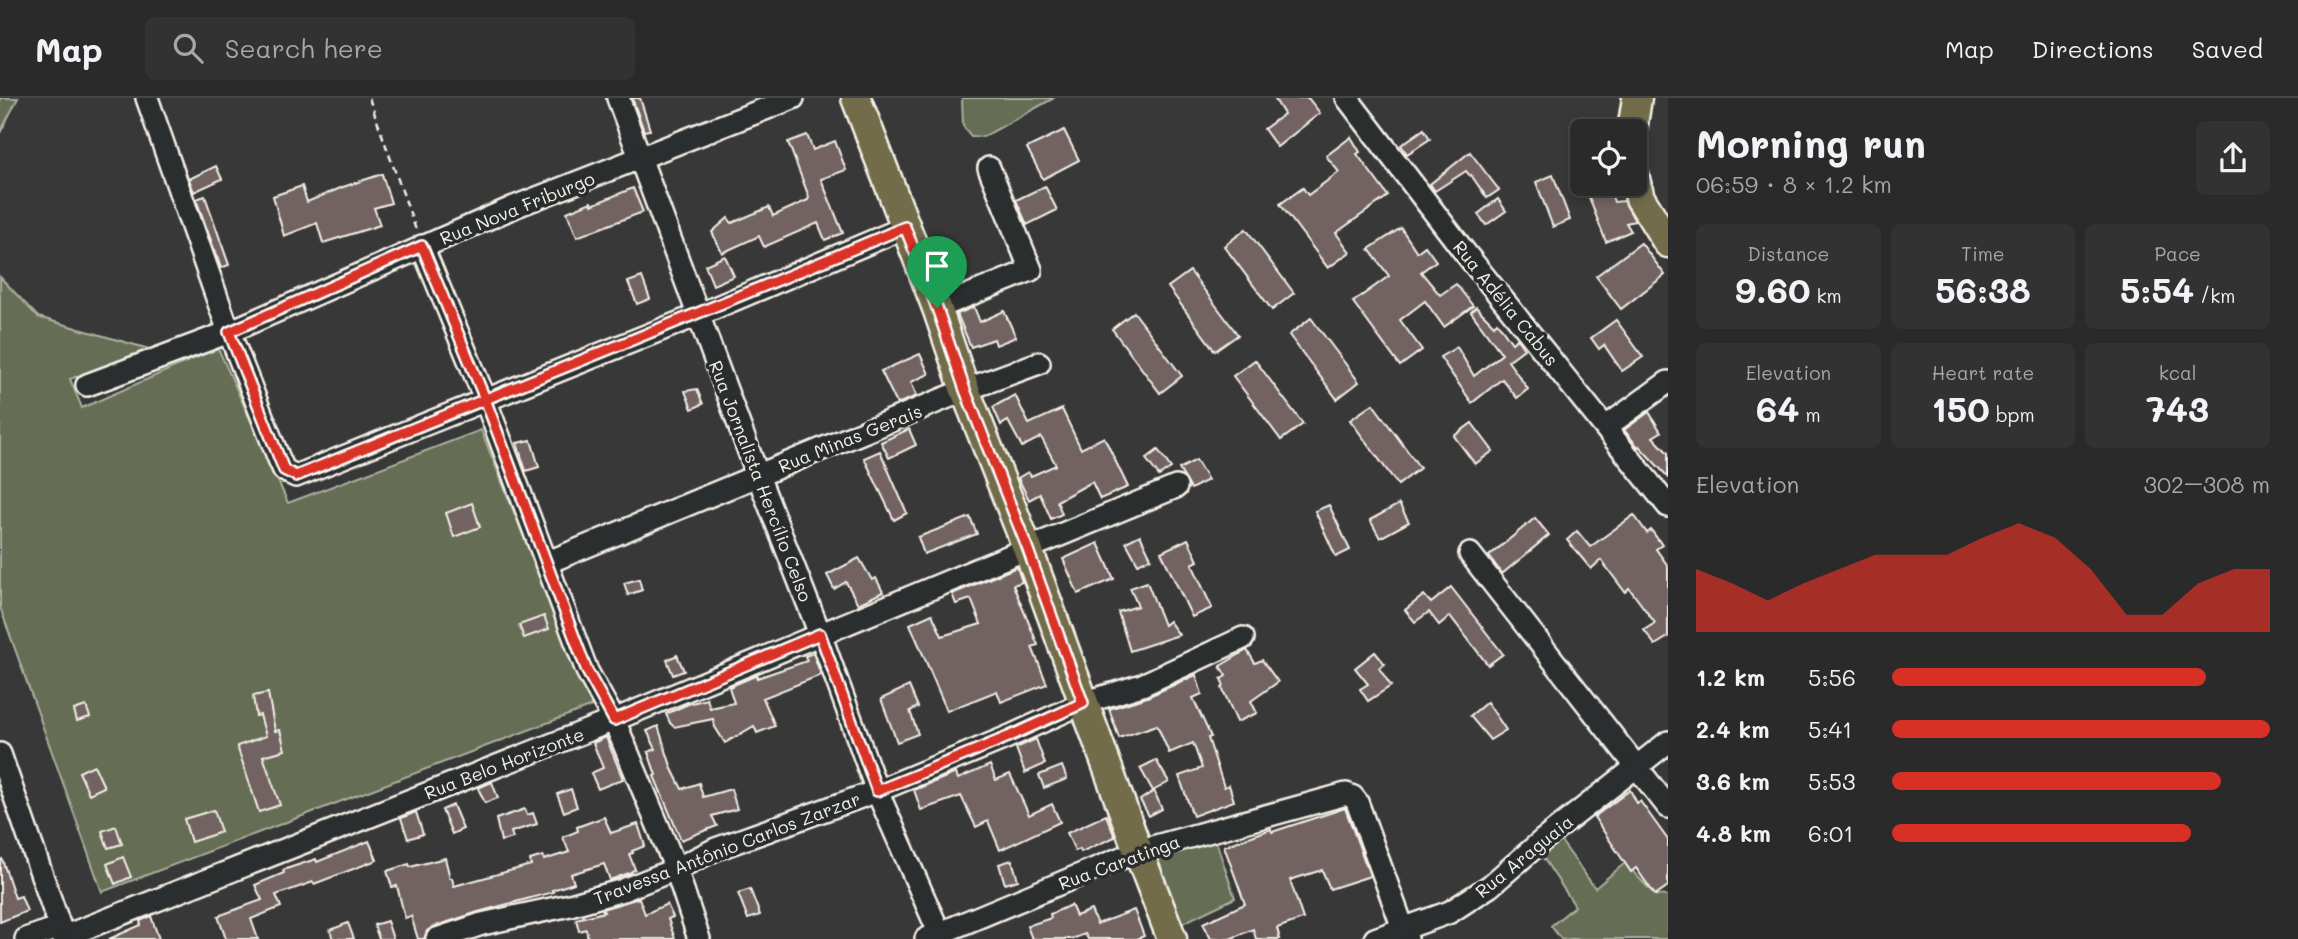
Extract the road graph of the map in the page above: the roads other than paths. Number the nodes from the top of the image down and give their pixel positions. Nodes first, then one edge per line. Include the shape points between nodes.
1 (147, 98) edge
2 (618, 98) edge
3 (793, 98) edge
4 (856, 98) edge
5 (1347, 98) edge
6 (1641, 99) edge
7 (1635, 119) edge
8 (642, 158) junction
9 (989, 168) dead end
10 (1639, 196) edge
11 (905, 227) junction
12 (1668, 243) edge
13 (422, 246) junction
14 (937, 308) junction
15 (698, 315) junction
16 (229, 332) junction
17 (1039, 363) dead end
18 (1668, 382) edge
19 (87, 385) dead end
20 (965, 390) junction
21 (485, 399) junction
22 (1606, 426) junction
23 (758, 476) junction
24 (1176, 487) dead end
25 (1668, 506) edge
26 (1027, 547) junction
27 (1470, 554) dead end
28 (545, 564) junction
29 (820, 634) junction
30 (1243, 638) dead end
31 (1083, 703) junction
32 (614, 720) junction
33 (1668, 742) edge
34 (0, 754) edge
35 (1637, 766) junction
36 (4, 781) edge
37 (877, 791) junction
38 (1668, 807) edge
39 (1138, 851) junction
40 (676, 869) junction
41 (484, 932) edge
42 (62, 934) edge
43 (1405, 934) edge
44 (936, 937) edge
45 (26, 939) edge
46 (437, 939) edge
47 (699, 939) edge
48 (1172, 939) edge
49 (1376, 939) edge

1 - 16 street
2 - 8 street, Rua Jornalista Hercílio Celso
3 - 8 street, Rua Nova Friburgo
4 - 11 main road
5 - 22 street, Rua Adélia Cabus
6 - 7 main road
8 - 13 street, Rua Nova Friburgo
8 - 15 street, Rua Jornalista Hercílio Celso
9 - 14 street via 1031,270
10 - 12 main road
11 - 14 main road
11 - 15 street
13 - 16 street, Rua Nova Friburgo
13 - 21 street
14 - 20 main road
15 - 21 street
15 - 23 street, Rua Jornalista Hercílio Celso
16 - 19 street, Rua Nova Friburgo
16 - 21 street via 284,470 296,476
17 - 20 street, Rua Minas Gerais
18 - 22 street
20 - 23 street, Rua Minas Gerais
20 - 26 main road
21 - 28 street
22 - 25 street, Rua Adélia Cabus
23 - 28 street, Rua Minas Gerais
23 - 29 street, Rua Jornalista Hercílio Celso
24 - 26 street, Rua Belo Horizonte
26 - 29 street, Rua Belo Horizonte
26 - 31 main road
27 - 35 street
28 - 32 street via 587,671
29 - 32 street, Rua Belo Horizonte
29 - 37 street, Rua Jornalista Hercílio Celso
30 - 31 street, Travessa Antônio Carlos Zarzar via 1142,685
31 - 37 street, Travessa Antônio Carlos Zarzar
31 - 39 main road
32 - 40 street
32 - 42 street, Rua Belo Horizonte
33 - 35 street, Rua Araguaia
34 - 36 street
35 - 38 street
35 - 43 street, Rua Araguaia via 1490,886
36 - 42 street
37 - 40 street, Travessa Antônio Carlos Zarzar via 716,849
37 - 44 street, Rua Jornalista Hercílio Celso
39 - 43 street, Rua Caratinga via 1346,794 1357,802
39 - 44 street, Rua Caratinga
39 - 48 main road
40 - 41 street, Travessa Antônio Carlos Zarzar
40 - 47 street
41 - 46 street, Travessa Antônio Carlos Zarzar
42 - 45 street, Rua Belo Horizonte
43 - 49 street, Rua Araguaia

